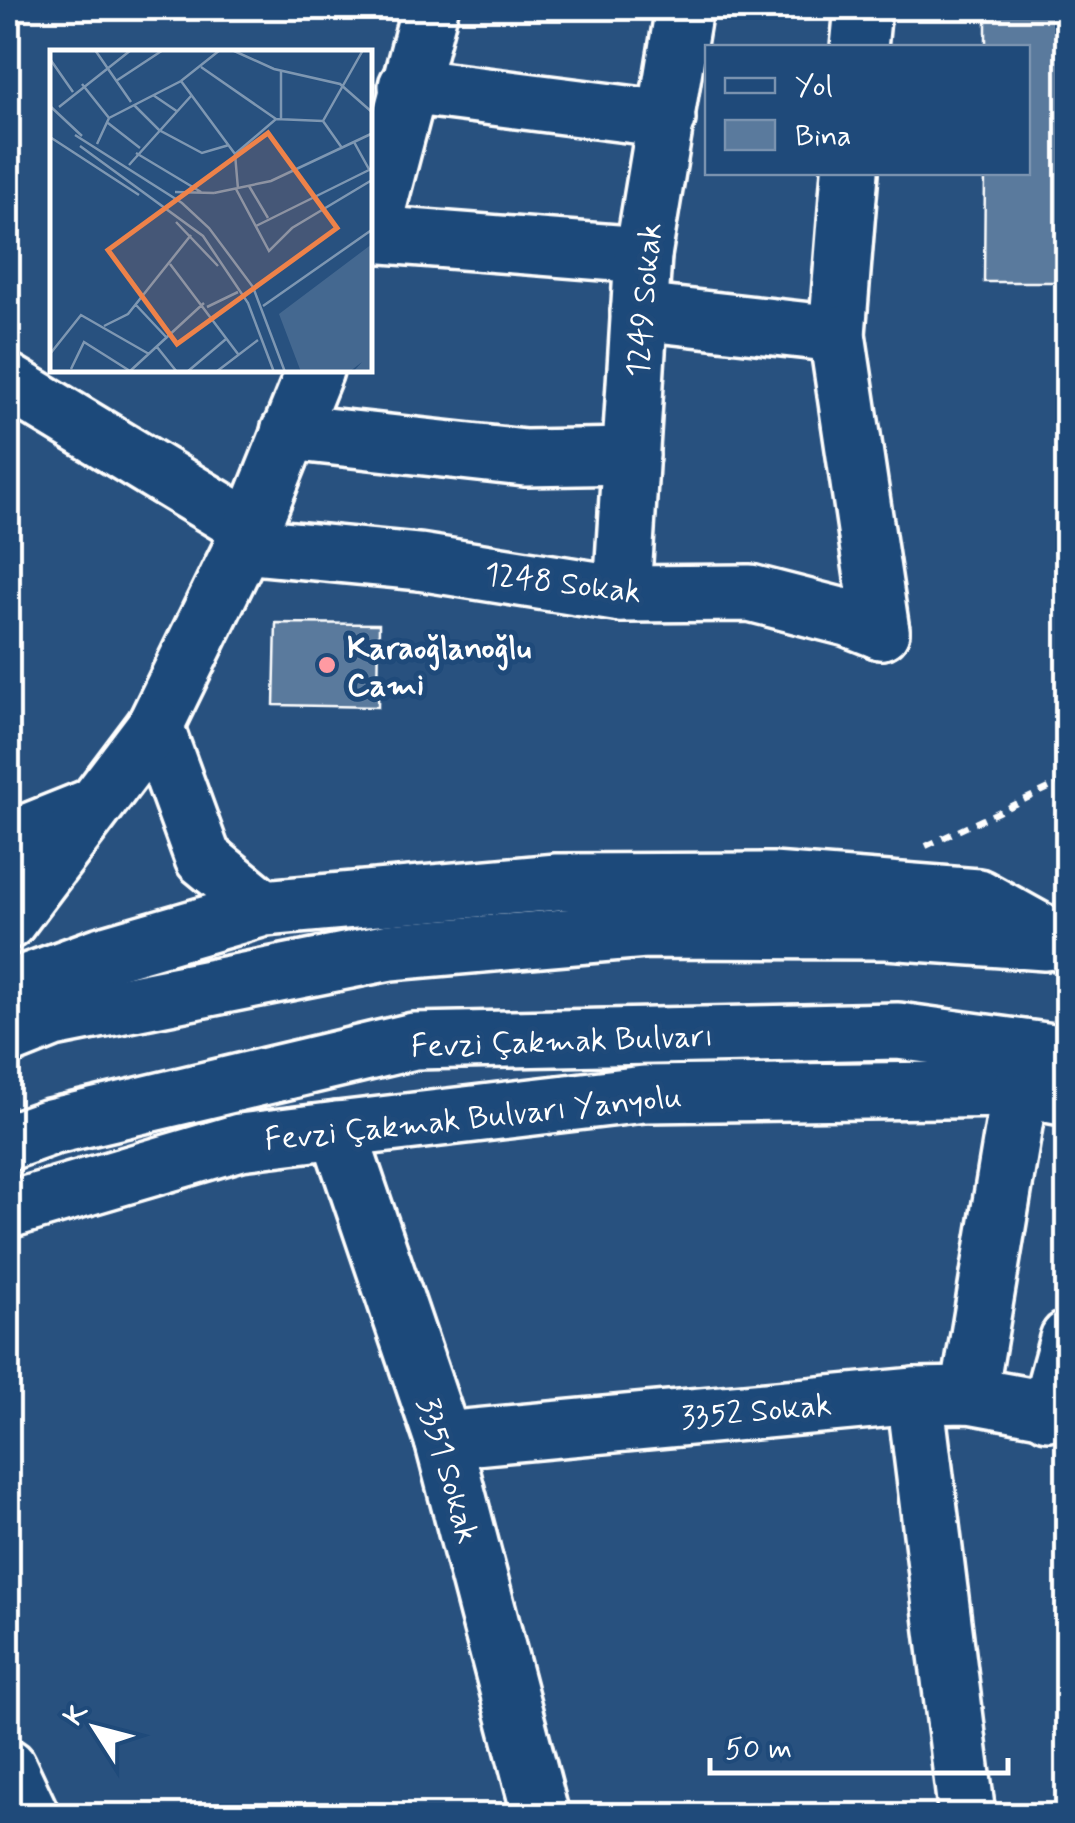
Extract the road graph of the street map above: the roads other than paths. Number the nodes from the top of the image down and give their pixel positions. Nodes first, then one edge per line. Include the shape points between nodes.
1 (430, 8) edge
2 (684, 8) edge
3 (863, 8) edge
4 (860, 45) edge
5 (407, 86) junction
6 (667, 119) junction
7 (850, 175) edge
8 (372, 231) edge
9 (372, 235) edge
10 (643, 255) junction
11 (639, 312) junction
12 (837, 334) junction
13 (314, 372) edge
14 (8, 382) edge
15 (289, 432) junction
16 (630, 456) junction
17 (246, 537) junction
18 (622, 594) junction
19 (155, 726) junction
20 (93, 806) junction
21 (8, 840) edge
22 (264, 908) junction
23 (8, 921) edge
24 (1065, 932) edge
25 (8, 988) edge
26 (8, 1036) edge
27 (1068, 1054) edge
28 (231, 1084) junction
29 (1044, 1094) edge
30 (338, 1130) junction
31 (8, 1142) edge
32 (8, 1173) edge
33 (8, 1210) edge
34 (1068, 1339) edge
35 (969, 1395) junction
36 (915, 1396) junction
37 (1058, 1412) edge
38 (443, 1440) junction
39 (8, 1766) edge
40 (31, 1816) edge
41 (541, 1816) edge
42 (967, 1816) edge

1 - 5 street
2 - 6 street, 1249 Sokak
3 - 4 street
5 - 6 street
5 - 8 street
6 - 10 street, 1249 Sokak
7 - 12 street
9 - 10 street
10 - 11 street, 1249 Sokak
11 - 12 street
11 - 16 street, 1249 Sokak
12 - 18 street, 1248 Sokak via 881,631 750,594
13 - 15 street
14 - 17 street
15 - 16 street via 525,458
15 - 17 street
16 - 18 street, 1249 Sokak
17 - 18 street, 1248 Sokak
17 - 19 street
19 - 20 street
19 - 22 street via 203,858
20 - 21 street
20 - 23 street
22 - 24 street via 557,882 772,882 978,897
22 - 25 street
24 - 26 street via 645,930 390,952 53,1018
27 - 28 street, Fevzi Çakmak Bulvarı via 898,1031 414,1041
28 - 31 street, Fevzi Çakmak Bulvarı
28 - 32 street via 132,1132
29 - 30 street, Fevzi Çakmak Bulvarı Yanyolu via 644,1094
29 - 35 street
30 - 33 street, Fevzi Çakmak Bulvarı Yanyolu via 240,1142
30 - 38 street, 3351 Sokak
34 - 37 street
35 - 36 street, 3352 Sokak
35 - 37 street, 3352 Sokak
36 - 38 street, 3352 Sokak
36 - 42 street
38 - 41 street, 3351 Sokak
39 - 40 street

